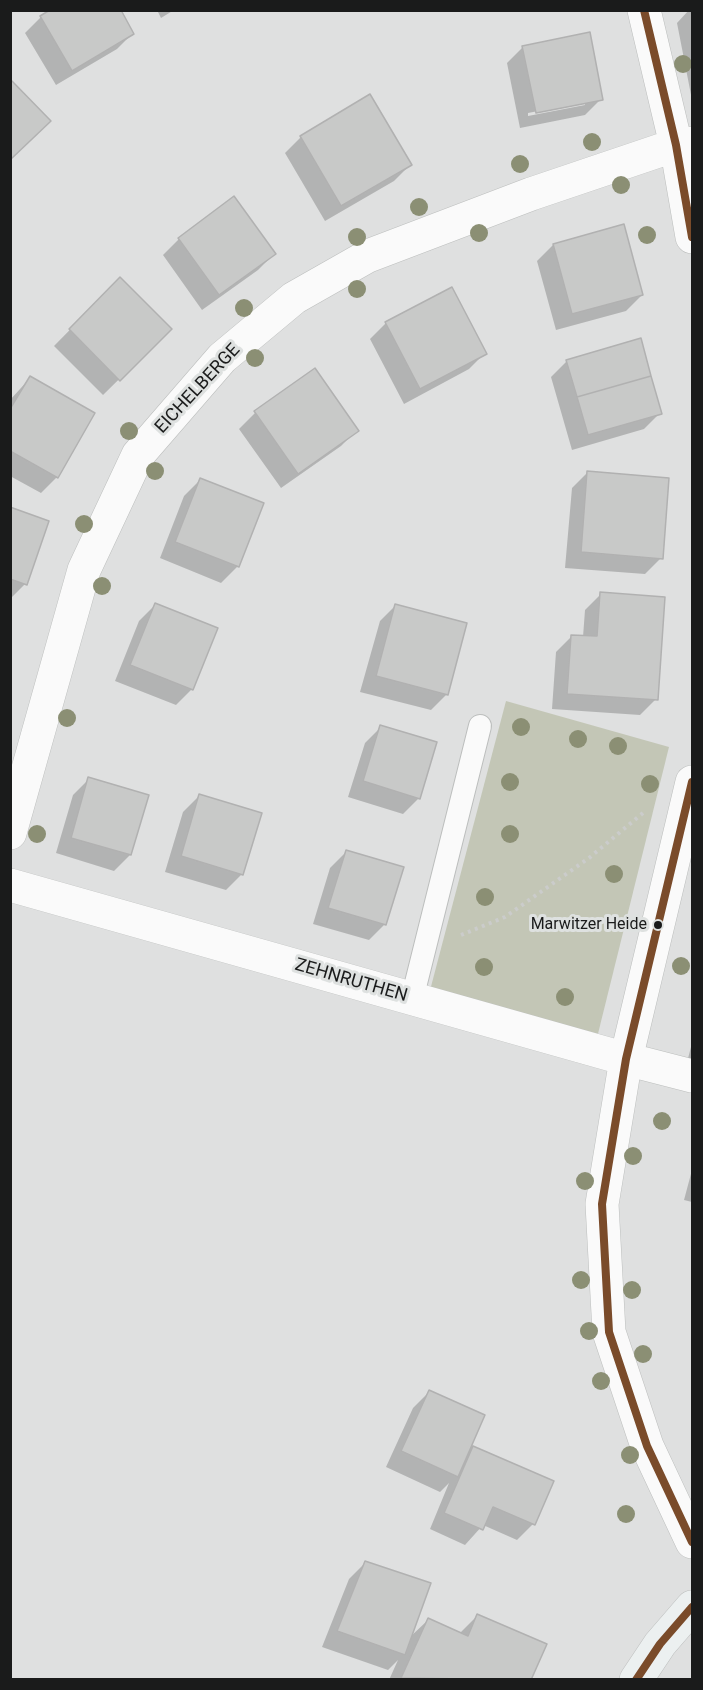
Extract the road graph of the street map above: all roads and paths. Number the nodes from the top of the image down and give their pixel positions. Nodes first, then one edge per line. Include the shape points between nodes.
1 (644, 10) edge
2 (684, 144) edge
3 (693, 237) edge
4 (480, 726) dead end
5 (693, 782) edge
6 (646, 810) dead end
7 (10, 832) edge
8 (10, 885) edge
9 (424, 950) junction
10 (412, 999) junction
11 (626, 1059) junction
12 (693, 1076) edge
13 (693, 1542) edge
14 (693, 1607) edge
15 (636, 1680) edge

1 - 2 street
2 - 3 street
2 - 7 street, EICHELBERGE via 531,194 368,256 294,298 222,358 138,455 84,570
4 - 9 lane
5 - 11 street
6 - 9 path via 589,858 505,917
8 - 10 street, ZEHNRUTHEN
9 - 10 lane
10 - 11 street, ZEHNRUTHEN
11 - 12 street, ZEHNRUTHEN
11 - 13 street via 602,1204 609,1332 647,1446
14 - 15 main road via 660,1644

